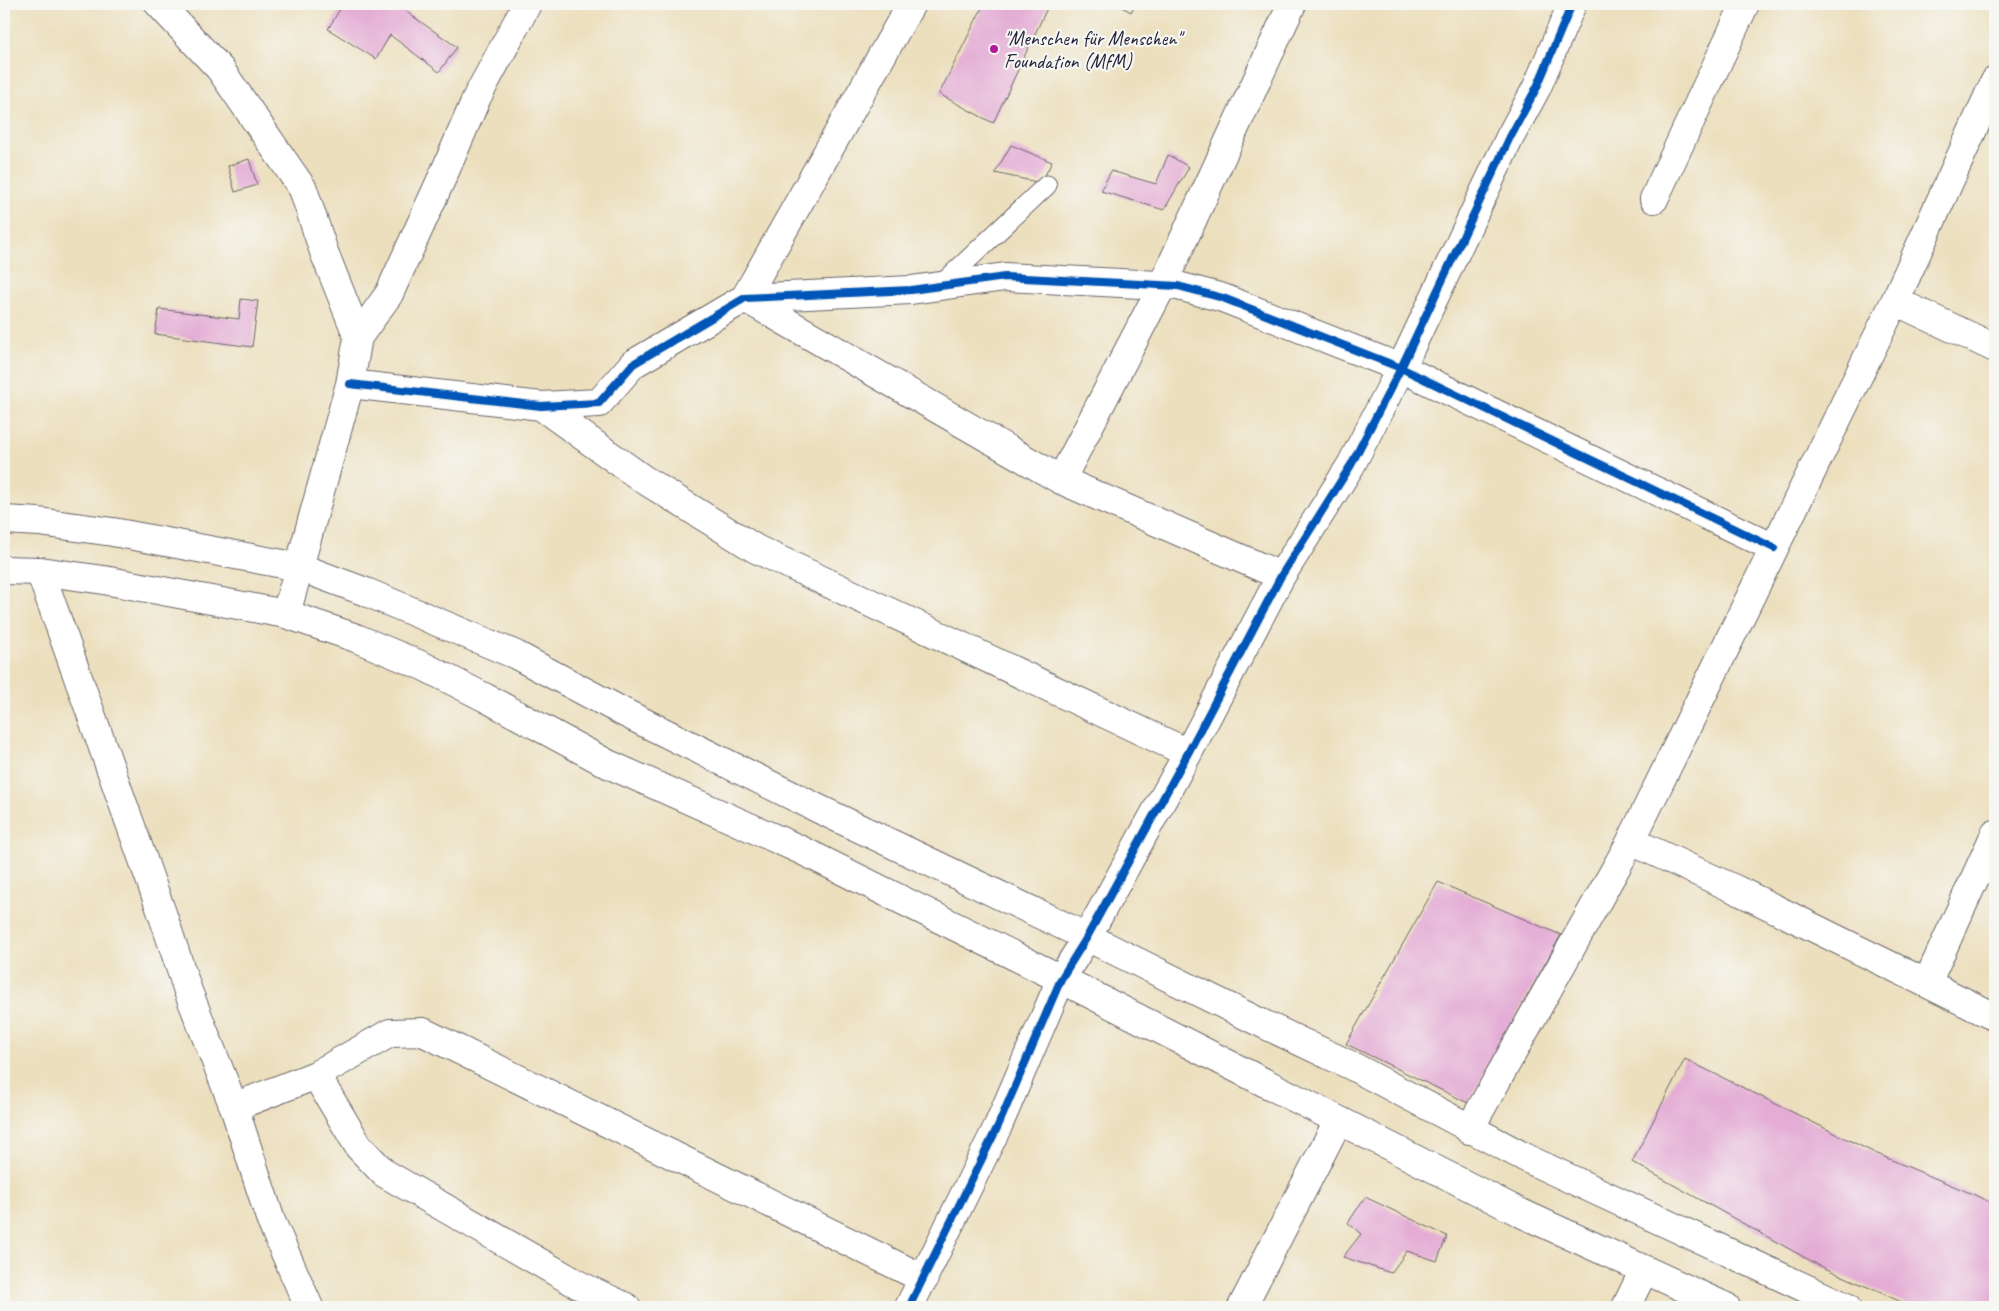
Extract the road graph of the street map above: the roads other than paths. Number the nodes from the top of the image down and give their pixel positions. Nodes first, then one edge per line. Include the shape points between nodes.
1 (160, 4) edge
2 (527, 4) edge
3 (911, 4) edge
4 (1292, 4) edge
5 (1572, 4) edge
6 (1745, 4) edge
7 (1995, 81) edge
8 (1047, 185) dead end
9 (1654, 199) dead end
10 (940, 286) junction
11 (1162, 286) junction
12 (745, 298) junction
13 (1895, 301) junction
14 (358, 337) junction
15 (1995, 348) edge
16 (1401, 368) junction
17 (350, 384) junction
18 (542, 406) junction
19 (1061, 480) junction
20 (4, 520) edge
21 (1774, 548) junction
22 (299, 568) junction
23 (4, 570) edge
24 (40, 571) junction
25 (1281, 576) junction
26 (286, 614) junction
27 (1188, 752) junction
28 (1995, 834) edge
29 (1631, 841) junction
30 (1087, 937) junction
31 (1060, 979) junction
32 (1926, 983) junction
33 (1995, 1017) edge
34 (316, 1075) junction
35 (234, 1107) junction
36 (1338, 1121) junction
37 (1470, 1130) junction
38 (1644, 1270) junction
39 (924, 1279) junction
40 (310, 1307) edge
41 (626, 1307) edge
42 (909, 1307) edge
43 (1242, 1307) edge
44 (1626, 1307) edge
45 (1726, 1307) edge
46 (1846, 1307) edge

1 - 14 street via 220,69 303,190
2 - 14 street via 477,96 389,294
3 - 12 street
4 - 11 street
5 - 16 street via 1536,87
6 - 9 street
7 - 13 street
8 - 10 lane
10 - 11 street via 1005,277
10 - 12 street
11 - 16 street via 1178,286 1223,298
11 - 19 street
12 - 18 street via 633,364 599,403
12 - 19 street
13 - 15 street
13 - 21 street
14 - 17 street
16 - 21 street
16 - 25 street via 1352,466
17 - 18 street
17 - 22 street
18 - 27 street via 644,479 756,549
19 - 25 street
20 - 22 street via 113,532
21 - 29 street
22 - 26 street
22 - 30 street via 366,592 516,655 803,801
23 - 24 street
24 - 26 street
24 - 35 street via 188,991
25 - 27 street
26 - 31 street via 423,666 608,764 801,850
27 - 30 street
28 - 32 street
29 - 32 street
29 - 37 street
30 - 31 street
30 - 37 street via 1352,1066
31 - 36 street
31 - 39 street via 998,1126
32 - 33 street
34 - 35 street
34 - 39 street via 390,1033 423,1032
34 - 41 street via 359,1147 384,1173 579,1285
35 - 40 street via 271,1221
36 - 38 street via 1521,1213
36 - 43 street
37 - 46 street
38 - 44 street
38 - 45 street
39 - 42 street

